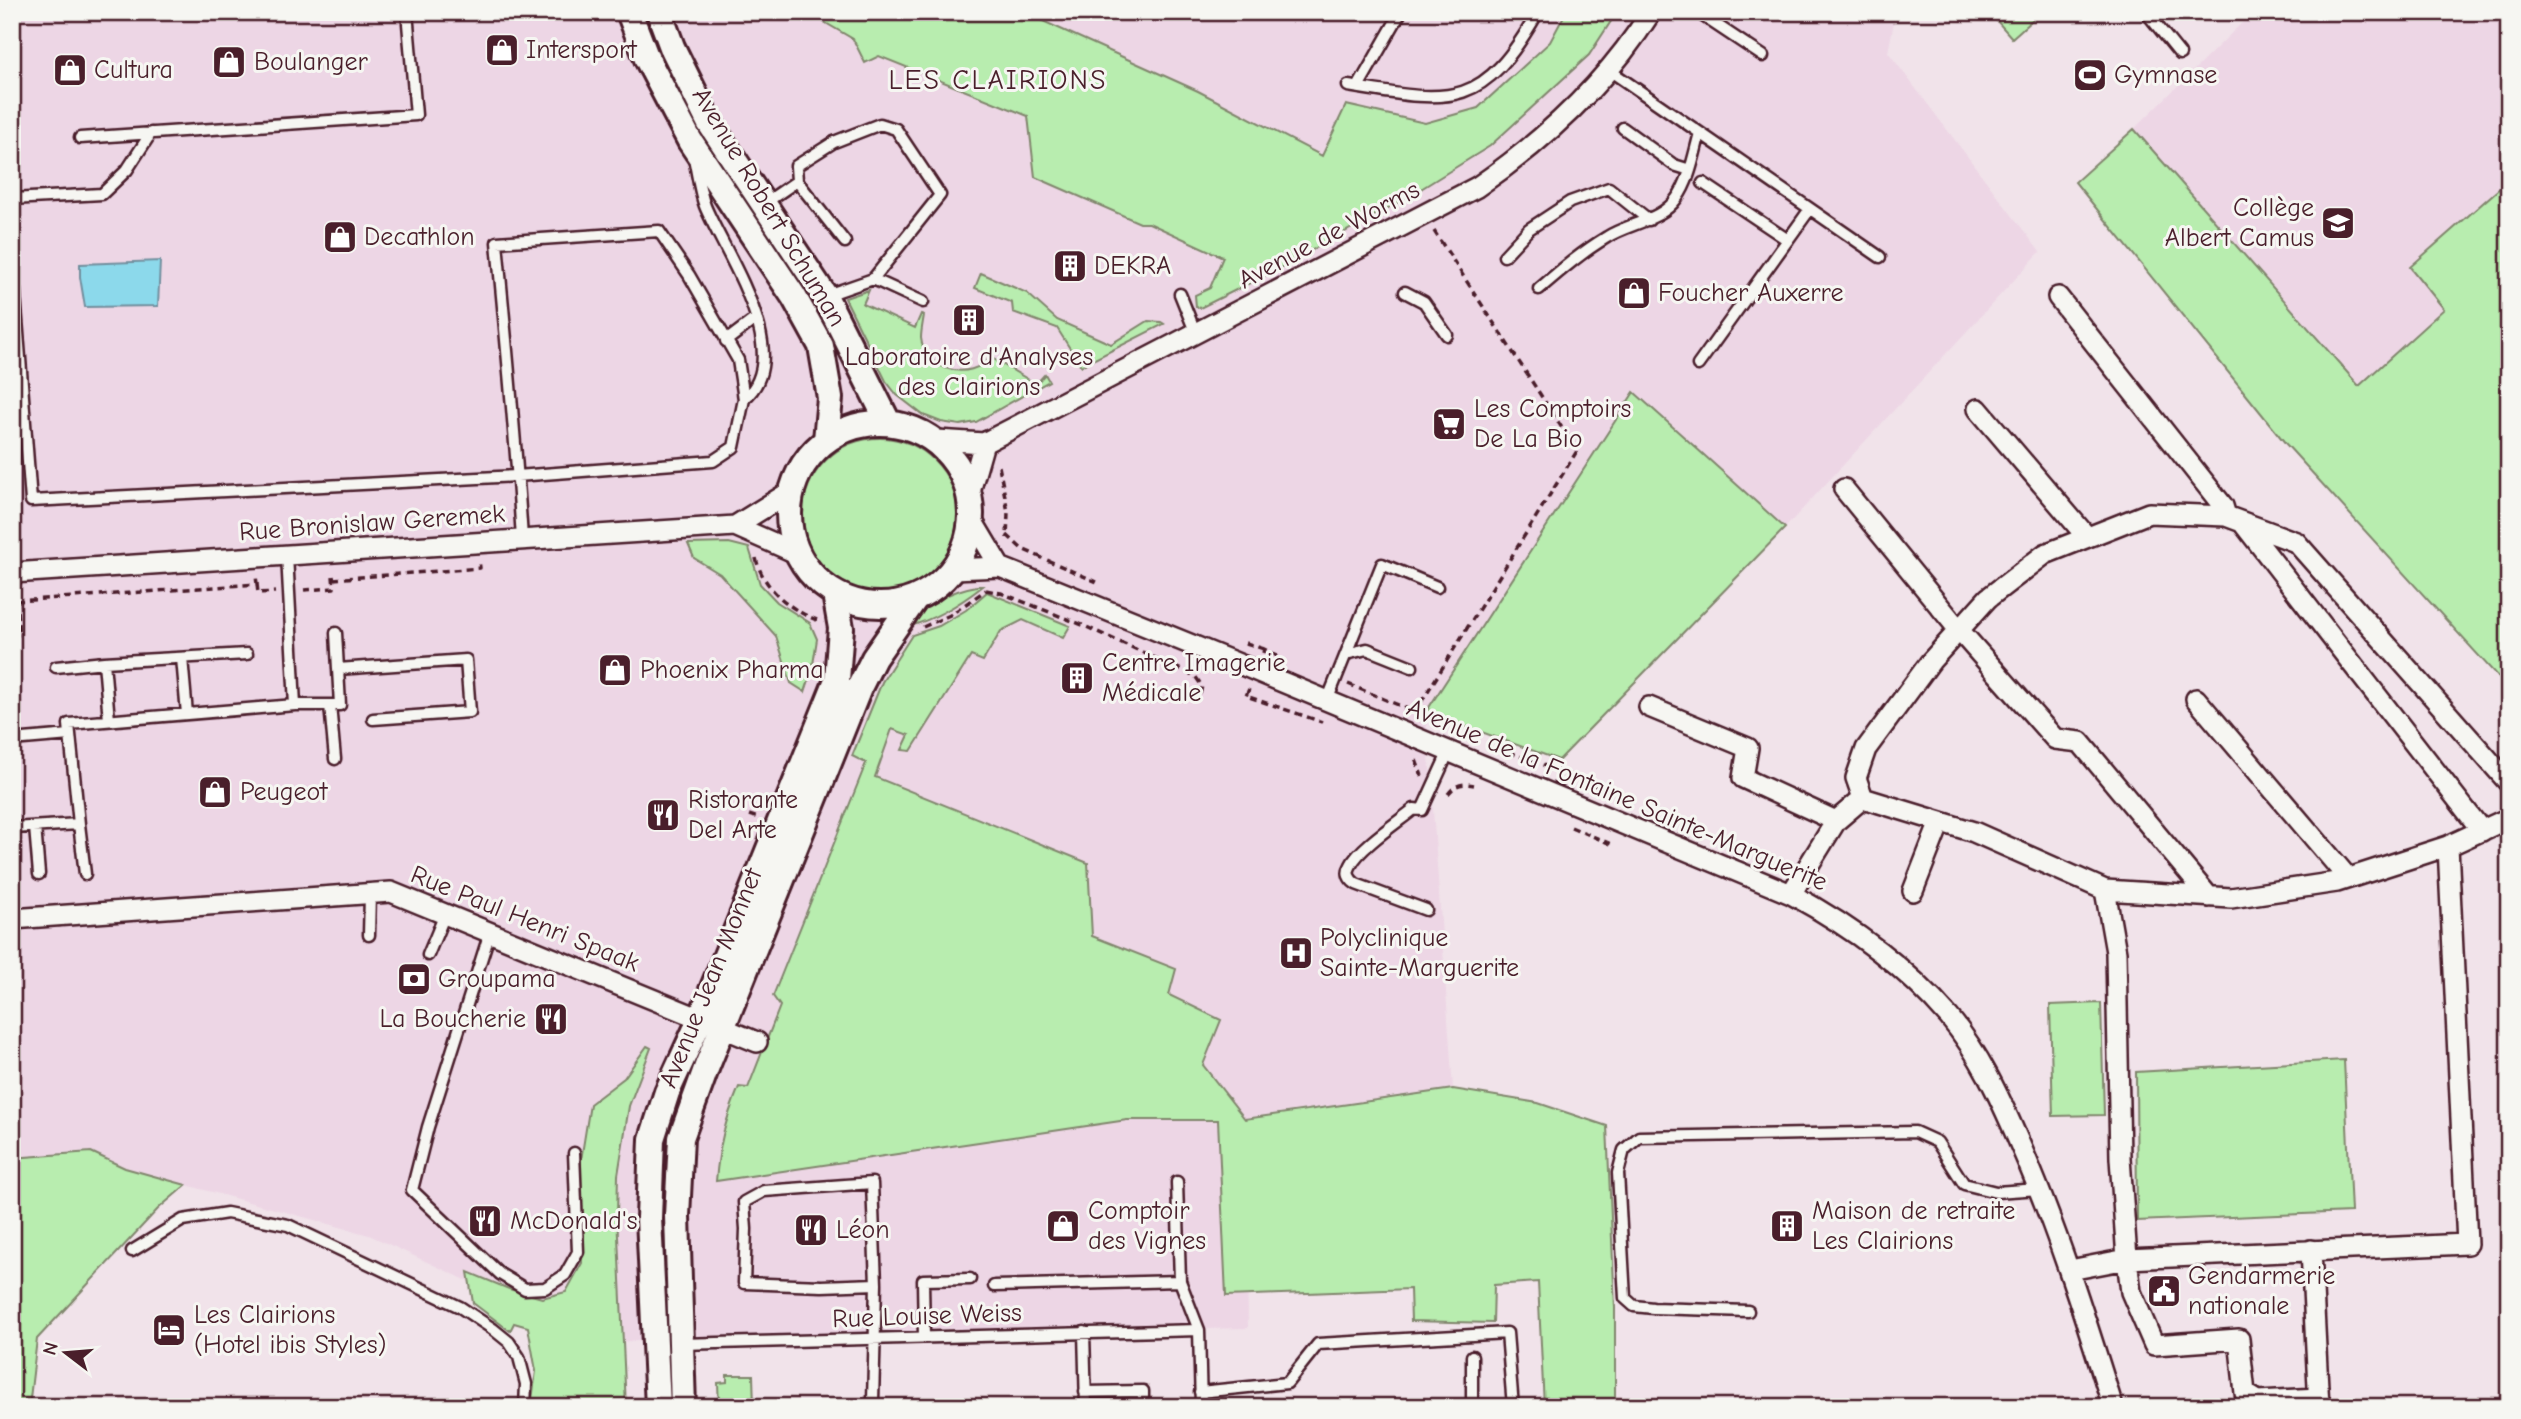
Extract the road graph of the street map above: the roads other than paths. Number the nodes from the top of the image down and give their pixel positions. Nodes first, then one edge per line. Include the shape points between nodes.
1 (407, 12) edge
2 (629, 12) edge
3 (659, 12) edge
4 (1401, 12) edge
5 (1538, 12) edge
6 (1651, 12) edge
7 (1697, 12) edge
8 (2146, 12) edge
9 (2180, 54) dead end
10 (1763, 56) dead end
11 (1609, 70) junction
12 (1623, 128) dead end
13 (151, 133) junction
14 (1700, 133) junction
15 (80, 138) dead end
16 (690, 141) junction
17 (1690, 170) junction
18 (797, 181) junction
19 (1703, 183) dead end
20 (12, 199) edge
21 (764, 204) junction
22 (1810, 209) junction
23 (1649, 220) junction
24 (1788, 240) junction
25 (845, 242) dead end
26 (12, 254) edge
27 (1504, 256) dead end
28 (1880, 257) dead end
29 (873, 279) junction
30 (1539, 289) dead end
31 (1405, 292) dead end
32 (1180, 294) dead end
33 (825, 296) junction
34 (2058, 297) dead end
35 (923, 302) dead end
36 (755, 319) junction
37 (1196, 334) junction
38 (1447, 335) dead end
39 (726, 341) junction
40 (1698, 365) dead end
41 (744, 399) junction
42 (1978, 409) dead end
43 (888, 422) junction
44 (826, 440) junction
45 (937, 440) junction
46 (984, 443) junction
47 (517, 476) junction
48 (1844, 489) dead end
49 (791, 491) junction
50 (970, 492) junction
51 (2234, 519) junction
52 (972, 520) junction
53 (735, 526) junction
54 (2087, 537) junction
55 (522, 539) junction
56 (796, 553) junction
57 (287, 555) junction
58 (1000, 567) junction
59 (954, 569) junction
60 (12, 573) edge
61 (1437, 587) dead end
62 (835, 594) junction
63 (915, 599) junction
64 (1959, 630) junction
65 (336, 634) dead end
66 (247, 654) dead end
67 (1346, 654) junction
68 (182, 658) junction
69 (104, 663) junction
70 (56, 667) dead end
71 (1412, 667) dead end
72 (338, 668) junction
73 (2196, 699) dead end
74 (1327, 701) junction
75 (295, 705) junction
76 (330, 705) junction
77 (1649, 707) dead end
78 (187, 714) junction
79 (373, 719) dead end
80 (109, 720) junction
81 (70, 735) junction
82 (12, 740) edge
83 (1449, 751) junction
84 (335, 759) dead end
85 (2509, 783) edge
86 (1863, 798) junction
87 (2509, 818) edge
88 (1836, 821) junction
89 (1941, 822) junction
90 (79, 824) junction
91 (35, 827) junction
92 (12, 828) edge
93 (2482, 831) junction
94 (2448, 846) junction
95 (38, 874) dead end
96 (85, 874) dead end
97 (2348, 878) junction
98 (2105, 890) junction
99 (1913, 891) dead end
100 (370, 894) junction
101 (1791, 894) junction
102 (2209, 897) junction
103 (1426, 910) dead end
104 (445, 914) junction
105 (12, 919) edge
106 (490, 932) junction
107 (369, 935) dead end
108 (428, 955) dead end
109 (710, 1024) junction
110 (757, 1042) dead end
111 (575, 1153) dead end
112 (1177, 1182) dead end
113 (2040, 1188) junction
114 (2311, 1250) junction
115 (132, 1251) dead end
116 (2127, 1259) junction
117 (2070, 1270) junction
118 (970, 1279) dead end
119 (1180, 1281) junction
120 (876, 1284) junction
121 (994, 1286) dead end
122 (1748, 1311) dead end
123 (1199, 1330) junction
124 (1084, 1332) junction
125 (925, 1337) junction
126 (873, 1339) junction
127 (669, 1344) junction
128 (1472, 1356) dead end
129 (1086, 1392) junction
130 (1200, 1392) junction
131 (873, 1401) dead end
132 (2319, 1402) edge
133 (525, 1407) edge
134 (659, 1407) edge
135 (683, 1407) edge
136 (1086, 1407) edge
137 (1143, 1407) edge
138 (1201, 1407) edge
139 (1472, 1407) edge
140 (1513, 1407) edge
141 (2113, 1407) edge

1 - 13 lane via 416,115
2 - 16 street, Avenue Robert Schuman via 647,59
3 - 21 street, Avenue Robert Schuman via 709,122
4 - 5 lane via 1353,86 1422,97 1452,97 1480,86 1504,65
6 - 11 street, Avenue de Worms
7 - 10 lane
8 - 9 lane
11 - 14 lane
11 - 37 street, Avenue de Worms via 1559,123 1478,187
12 - 17 lane via 1674,165
13 - 15 lane
13 - 20 lane via 127,170 102,194
14 - 17 lane
14 - 22 lane
16 - 36 lane via 704,204 748,293
16 - 44 street, Avenue Robert Schuman via 794,297 821,346 830,398
17 - 23 lane via 1676,200
18 - 21 lane
18 - 25 lane
18 - 29 lane via 796,166 834,142 880,124 896,129 940,195
19 - 24 lane
21 - 33 street, Avenue Robert Schuman
22 - 24 lane
22 - 28 lane
23 - 27 lane via 1609,188 1570,202 1529,229
23 - 30 lane via 1610,235 1570,261
24 - 40 lane
26 - 47 lane via 31,501
29 - 33 lane
29 - 35 lane
31 - 38 lane via 1424,302
32 - 37 lane
33 - 43 street, Avenue Robert Schuman
34 - 51 street
36 - 39 lane
36 - 41 lane via 763,347 759,383
37 - 46 street, Avenue de Worms
39 - 41 lane via 738,360
39 - 47 lane via 659,230 497,242
41 - 47 lane via 734,447 713,461
42 - 54 street
43 - 44 street via 866,422
43 - 45 street
44 - 49 street via 809,456
45 - 46 street
45 - 50 street via 958,463
46 - 50 street
47 - 55 lane
48 - 64 street
49 - 53 street, Rue Bronislaw Geremek
49 - 56 street via 788,523
50 - 52 street
51 - 54 street via 2148,513
51 - 85 street via 2296,542
51 - 93 street
52 - 58 street
52 - 59 street
53 - 55 street, Rue Bronislaw Geremek
53 - 56 street, Rue Bronislaw Geremek
54 - 64 street via 2045,554 1988,598
55 - 57 street, Rue Bronislaw Geremek
56 - 62 street via 813,576
57 - 60 street, Rue Bronislaw Geremek
57 - 75 lane
58 - 59 street, Avenue de la Fontaine Sainte-Marguerite
58 - 74 street, Avenue de la Fontaine Sainte-Marguerite
59 - 63 street via 937,587
61 - 67 lane via 1382,564
62 - 63 street via 861,604 888,606
62 - 109 street, Avenue Jean Monnet via 841,628 837,680
63 - 109 street, Avenue Jean Monnet via 859,688
64 - 86 street via 1866,749 1856,778
64 - 102 street via 2055,738 2080,742
65 - 72 lane
66 - 68 lane
67 - 71 lane via 1367,649
67 - 74 lane
68 - 69 lane
68 - 78 lane
69 - 70 lane
69 - 80 lane
72 - 76 lane via 340,705
72 - 79 lane via 466,660 470,712
73 - 97 street
74 - 83 street, Avenue de la Fontaine Sainte-Marguerite
75 - 76 lane
75 - 78 lane
76 - 84 lane
77 - 88 street via 1748,748 1743,778
78 - 80 lane
80 - 81 lane via 69,724
81 - 82 lane
81 - 90 lane
83 - 101 street, Avenue de la Fontaine Sainte-Marguerite
83 - 103 lane via 1422,810 1414,809 1363,850 1348,874 1356,884
86 - 88 street
86 - 89 street
87 - 93 street
88 - 101 street
89 - 98 street via 1974,831
89 - 99 street
90 - 91 lane
90 - 96 lane
91 - 92 lane
91 - 95 lane
93 - 94 street
94 - 97 street
94 - 114 street via 2467,1244
97 - 102 street via 2231,898
98 - 102 street
98 - 116 street via 2116,952
100 - 104 street, Rue Paul Henri Spaak via 391,892
100 - 105 street, Rue Paul Henri Spaak
100 - 107 lane
101 - 113 street, Avenue de la Fontaine Sainte-Marguerite via 1873,945 1949,1018 1988,1074
104 - 106 street, Rue Paul Henri Spaak
104 - 108 lane
106 - 109 street, Rue Paul Henri Spaak
106 - 111 lane via 411,1190 500,1274 525,1289 545,1289 565,1275 578,1252
109 - 110 street, Rue Paul Henri Spaak
109 - 127 street, Avenue Jean Monnet via 667,1092 652,1139 649,1218
112 - 119 lane
113 - 117 street, Avenue de la Fontaine Sainte-Marguerite
113 - 122 lane via 1996,1192 1965,1184 1937,1142 1915,1132 1639,1137 1624,1150 1619,1173 1625,1298 1634,1306
114 - 116 street
114 - 132 street
115 - 133 lane via 183,1220 227,1213 288,1225 460,1307 493,1329 519,1357 526,1384
116 - 117 street
116 - 132 street via 2132,1292 2154,1345 2239,1339 2245,1393 2258,1401
117 - 141 street, Avenue de la Fontaine Sainte-Marguerite
118 - 125 lane via 923,1280
119 - 121 lane
119 - 123 lane
120 - 120 lane via 872,1183 764,1191 744,1202 744,1283
120 - 126 lane
123 - 124 lane, Rue Louise Weiss
123 - 130 lane
124 - 125 lane, Rue Louise Weiss
124 - 129 lane
125 - 126 lane, Rue Louise Weiss
126 - 127 lane, Rue Louise Weiss
126 - 131 lane
127 - 134 street, Avenue Jean Monnet
127 - 135 street, Avenue Jean Monnet
128 - 139 lane
129 - 136 lane
129 - 137 lane via 1143,1391
130 - 138 lane
130 - 140 lane via 1287,1383 1318,1344 1507,1333

